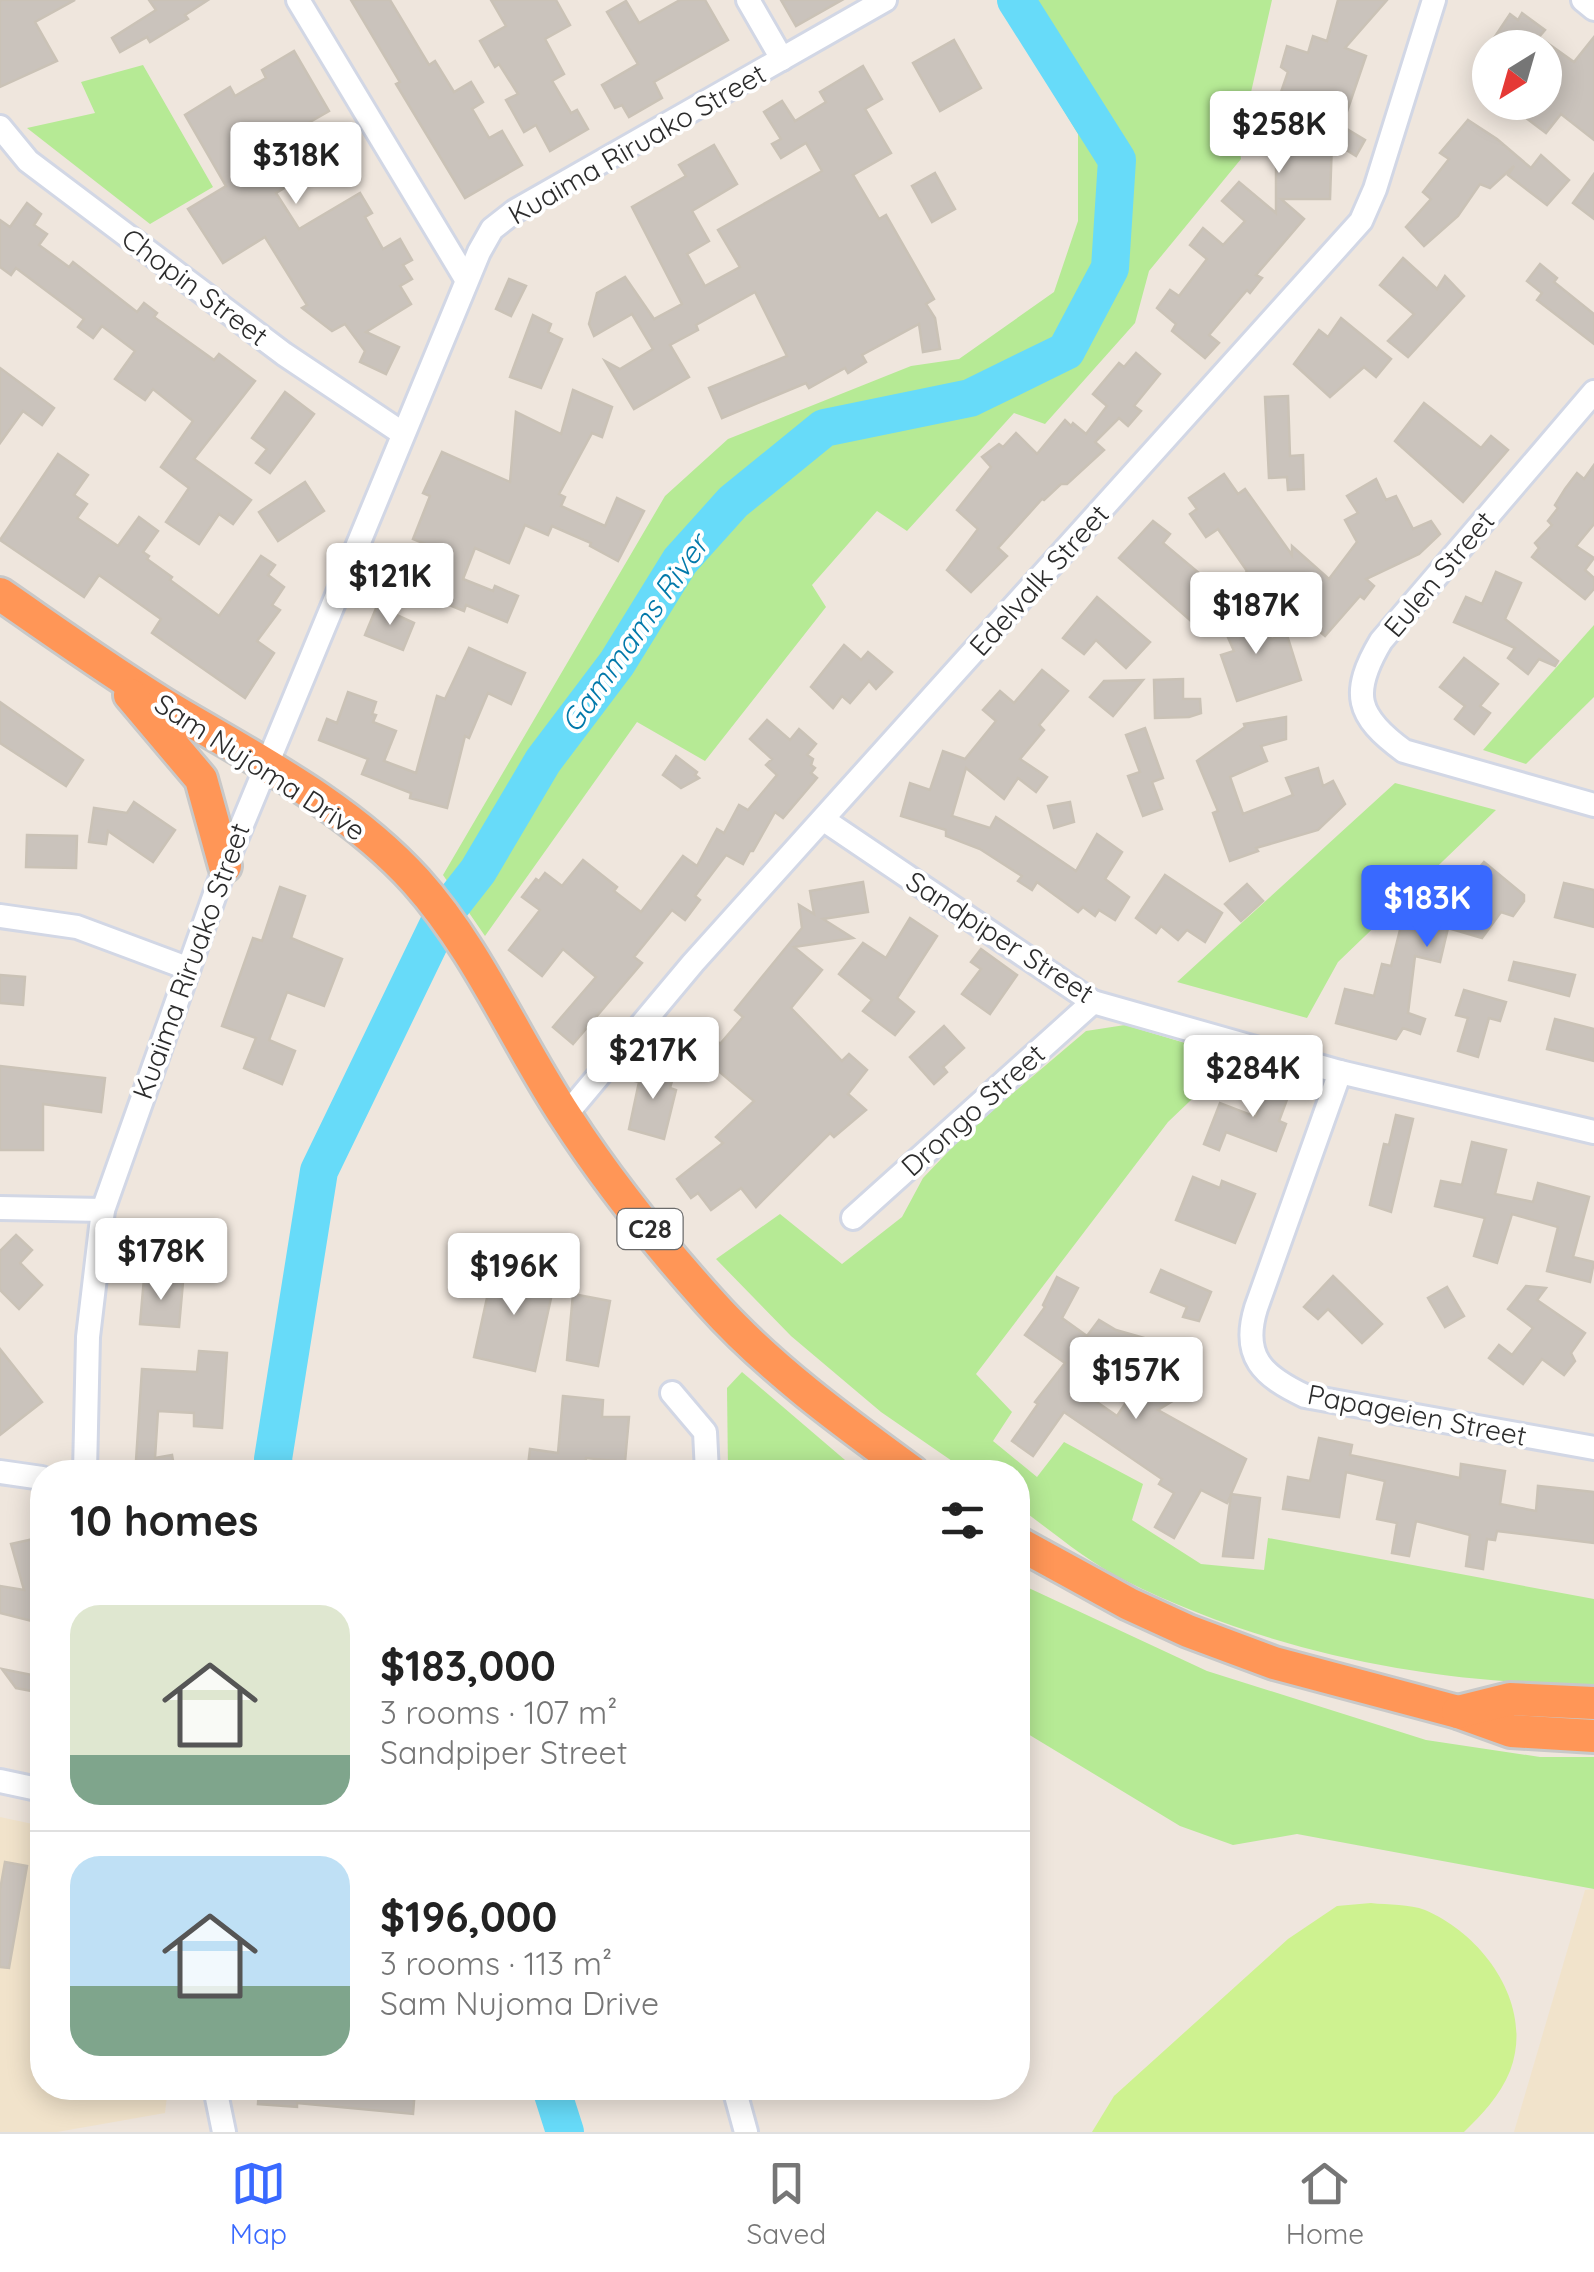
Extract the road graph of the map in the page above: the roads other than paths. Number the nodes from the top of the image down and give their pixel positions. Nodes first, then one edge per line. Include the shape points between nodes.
1 (298, 0) edge
2 (748, 0) edge
3 (885, 0) edge
4 (1434, 0) edge
5 (1583, 0) edge
6 (1594, 9) edge
7 (782, 59) junction
8 (0, 127) edge
9 (466, 279) junction
10 (1594, 392) edge
11 (402, 434) junction
12 (0, 594) edge
13 (102, 666) junction
14 (265, 764) junction
15 (1594, 805) edge
16 (824, 820) junction
17 (224, 866) junction
18 (0, 916) edge
19 (187, 968) junction
20 (1093, 1002) junction
21 (1340, 1072) junction
22 (564, 1116) junction
23 (1594, 1132) edge
24 (0, 1208) edge
25 (102, 1210) junction
26 (853, 1218) dead end
27 (672, 1393) dead end
28 (1594, 1448) edge
29 (85, 1460) edge
30 (707, 1460) edge
31 (897, 1460) edge
32 (0, 1472) edge
33 (30, 1476) edge
34 (1030, 1550) edge
35 (1594, 1703) edge
36 (1458, 1712) junction
37 (1594, 1736) edge
38 (0, 1781) edge
39 (30, 1787) edge
40 (218, 2100) edge
41 (737, 2100) edge
42 (224, 2132) edge
43 (746, 2132) edge

1 - 9 street
2 - 7 street
3 - 7 street, Kuaima Riruako Street
4 - 16 street, Edelvalk Street via 1361,221
5 - 6 street
7 - 9 street, Kuaima Riruako Street via 514,210 492,230
8 - 11 street, Chopin Street via 28,161
9 - 11 street, Kuaima Riruako Street
10 - 15 street, Eulen Street via 1381,642 1366,667 1360,697 1382,735 1404,751
11 - 14 street, Kuaima Riruako Street
12 - 13 highway, Sam Nujoma Drive / C28
13 - 14 highway, Sam Nujoma Drive / C28
13 - 17 highway via 201,779
14 - 17 street, Kuaima Riruako Street
14 - 22 highway, Sam Nujoma Drive / C28 via 347,820 416,882
16 - 20 street, Sandpiper Street
16 - 22 street, Edelvalk Street
17 - 19 street, Kuaima Riruako Street
18 - 19 street via 77,927
19 - 25 street, Kuaima Riruako Street
20 - 21 street, Sandpiper Street
20 - 26 street, Drongo Street
21 - 23 street, Sandpiper Street
21 - 28 street, Papageien Street via 1253,1319 1252,1352 1280,1384 1305,1396
22 - 31 highway, Sam Nujoma Drive / C28 via 711,1303 794,1380
24 - 25 street
25 - 29 street, Kuaima Riruako Street via 88,1337
27 - 30 street via 704,1432
32 - 33 street
34 - 36 highway via 1188,1631 1274,1664
35 - 36 highway via 1510,1699
36 - 37 highway via 1511,1731
38 - 39 street
40 - 42 street
41 - 43 street

